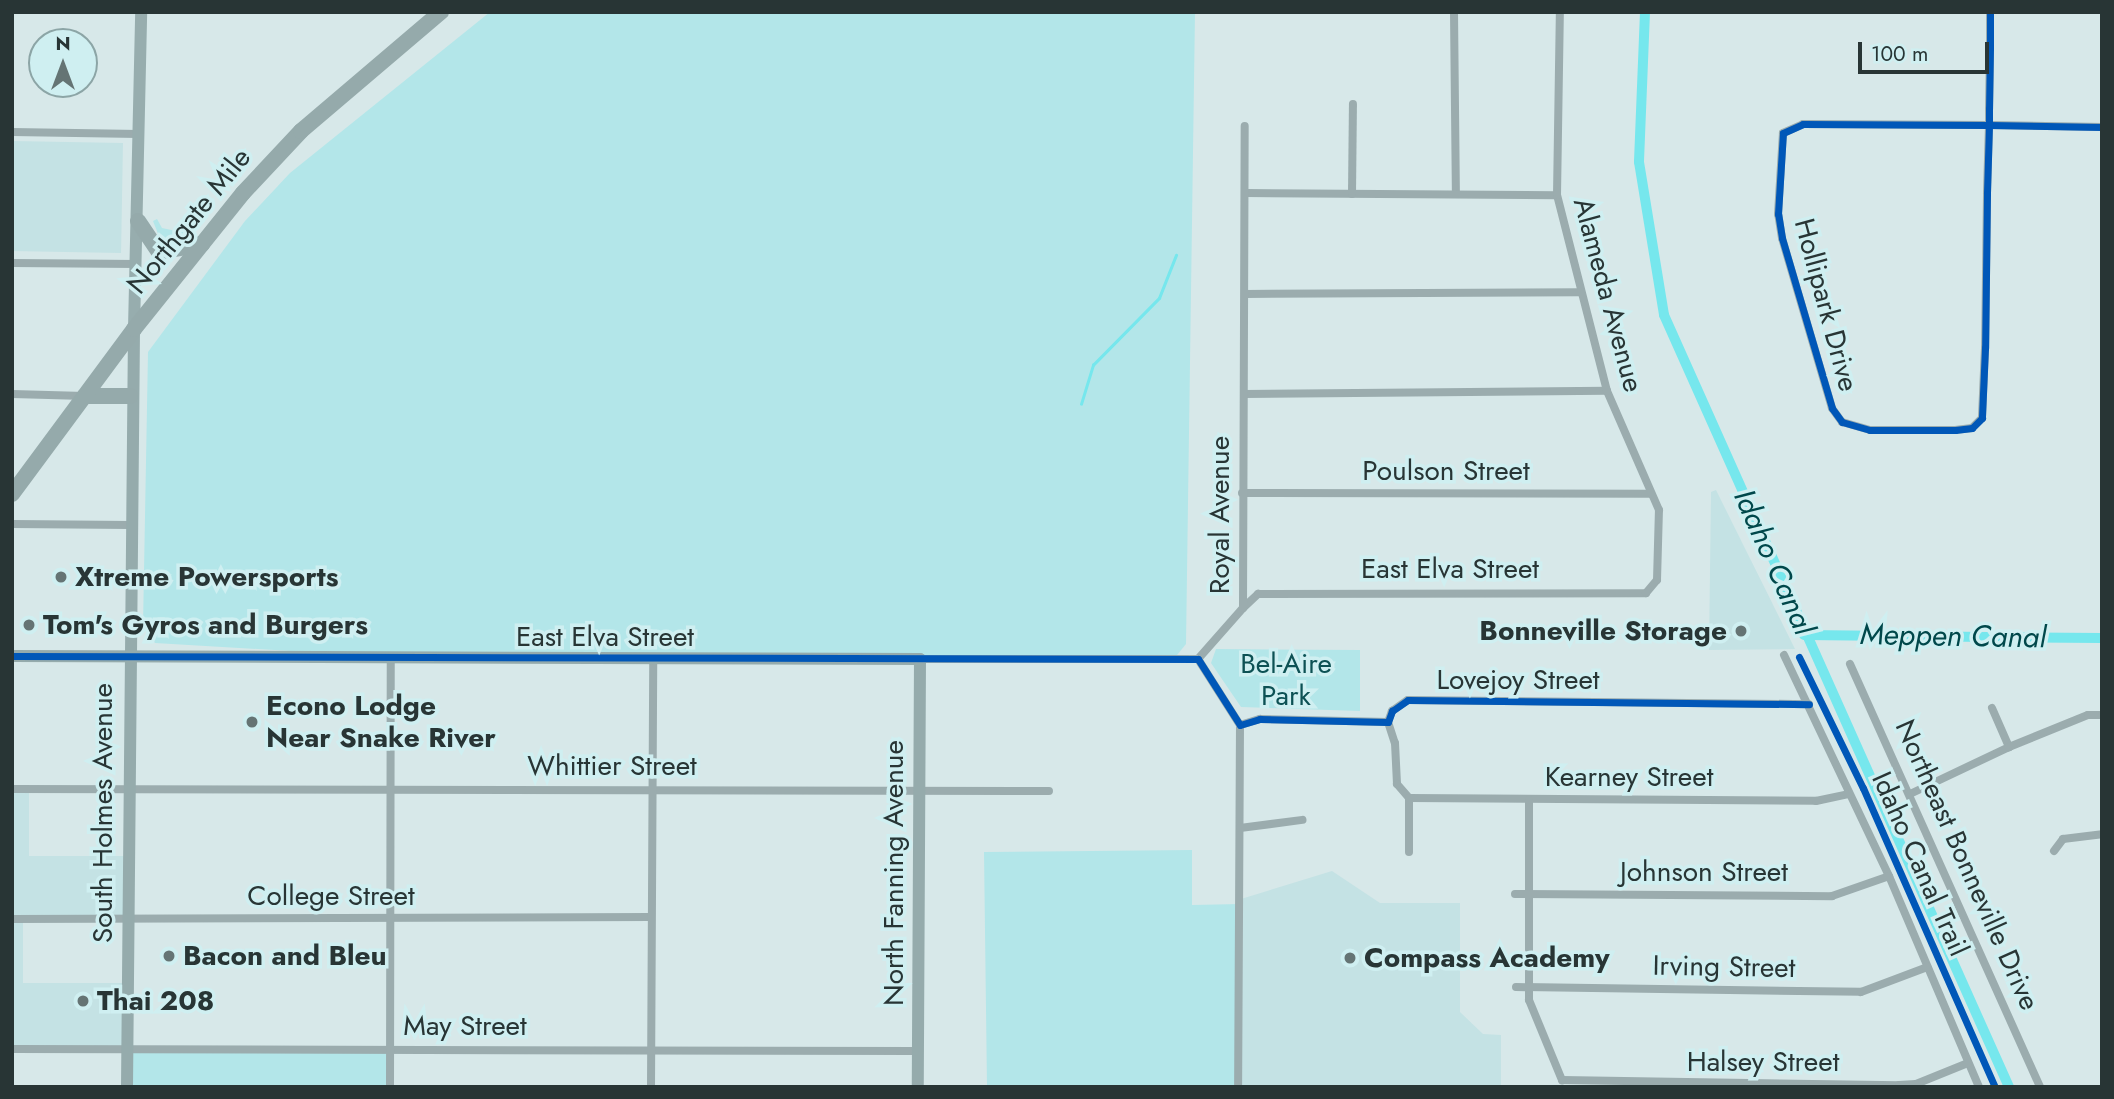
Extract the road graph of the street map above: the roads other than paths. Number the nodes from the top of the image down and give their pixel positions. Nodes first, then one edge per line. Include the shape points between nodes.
1 (141, 12) edge
2 (441, 12) edge
3 (1454, 12) edge
4 (1560, 12) edge
5 (1990, 12) edge
6 (1353, 104) dead end
7 (1989, 125) junction
8 (1245, 126) dead end
9 (2102, 127) edge
10 (12, 132) edge
11 (139, 134) junction
12 (1246, 193) junction
13 (1352, 194) junction
14 (1456, 194) junction
15 (1557, 195) junction
16 (138, 222) junction
17 (202, 244) junction
18 (12, 262) edge
19 (137, 264) junction
20 (1580, 292) junction
21 (1245, 294) junction
22 (134, 330) junction
23 (1607, 391) junction
24 (12, 394) edge
25 (1244, 394) junction
26 (85, 396) junction
27 (131, 396) junction
28 (1242, 493) junction
29 (12, 494) edge
30 (1650, 494) junction
31 (12, 524) edge
32 (130, 525) junction
33 (1657, 580) joint
34 (1243, 608) junction
35 (1784, 655) dead end
36 (12, 656) edge
37 (129, 656) junction
38 (391, 657) junction
39 (653, 658) junction
40 (920, 659) junction
41 (1198, 659) junction
42 (1850, 664) dead end
43 (1808, 704) junction
44 (1992, 708) dead end
45 (2102, 715) edge
46 (1388, 722) junction
47 (1240, 725) junction
48 (2009, 747) junction
49 (391, 787) junction
50 (127, 788) junction
51 (12, 789) edge
52 (652, 789) junction
53 (918, 791) junction
54 (1049, 791) dead end
55 (1848, 794) junction
56 (1910, 794) junction
57 (1409, 798) junction
58 (1529, 800) junction
59 (1302, 820) dead end
60 (1240, 828) junction
61 (2102, 834) edge
62 (2053, 851) dead end
63 (1409, 852) dead end
64 (1889, 876) junction
65 (1516, 894) dead end
66 (1528, 894) junction
67 (651, 917) junction
68 (12, 919) edge
69 (127, 919) junction
70 (390, 919) junction
71 (1927, 967) junction
72 (1516, 987) dead end
73 (1529, 987) junction
74 (389, 1048) junction
75 (12, 1049) edge
76 (127, 1049) junction
77 (650, 1049) junction
78 (918, 1051) junction
79 (1968, 1063) junction
80 (1641, 1085) edge
81 (127, 1087) edge
82 (390, 1087) edge
83 (650, 1087) edge
84 (918, 1087) edge
85 (1238, 1087) edge
86 (1979, 1087) edge
87 (2040, 1087) edge

1 - 11 main road
2 - 17 highway, Northgate Mile via 301,131
3 - 14 street
4 - 15 street, Alameda Avenue
5 - 7 street, Hollipark Drive
6 - 13 street
7 - 7 street, Hollipark Drive via 1802,124 1783,133 1778,214 1782,238 1832,408 1848,426 1964,430 1982,418
7 - 9 street
8 - 12 street, Royal Avenue
10 - 11 street
11 - 16 main road
12 - 13 street
12 - 21 street, Royal Avenue
13 - 14 street
14 - 15 street
15 - 20 street, Alameda Avenue
16 - 17 highway via 159,251
16 - 19 main road
17 - 22 highway, Northgate Mile
18 - 19 street
19 - 22 main road
20 - 21 street
20 - 23 street, Alameda Avenue
21 - 25 street, Royal Avenue
22 - 26 highway, Northgate Mile
22 - 27 street, South Holmes Avenue
23 - 25 street
23 - 30 street, Alameda Avenue
24 - 26 street
25 - 28 street, Royal Avenue
26 - 27 highway
26 - 29 highway, Northgate Mile
27 - 32 street, South Holmes Avenue
28 - 30 street, Poulson Street
28 - 34 street, Royal Avenue
30 - 33 street, Alameda Avenue via 1659,510
31 - 32 street
32 - 37 street, South Holmes Avenue
33 - 34 street, East Elva Street via 1646,593 1258,594
34 - 41 street, Royal Avenue
35 - 43 street
36 - 37 street, East Elva Street
37 - 38 street, East Elva Street
37 - 50 street, South Holmes Avenue
38 - 39 street, East Elva Street
38 - 49 street
39 - 40 street, East Elva Street
39 - 52 street
40 - 41 street, East Elva Street
40 - 53 street, North Fanning Avenue
41 - 47 street
42 - 56 street, Northeast Bonneville Drive
43 - 46 street, Lovejoy Street via 1408,700 1392,711
43 - 55 street
44 - 48 street
45 - 48 street via 2088,715
46 - 47 street via 1260,719
46 - 57 street via 1395,743 1397,784
47 - 60 street
48 - 56 street
49 - 50 street, Whittier Street
49 - 52 street, Whittier Street
49 - 70 street
50 - 51 street, Whittier Street
50 - 69 street, South Holmes Avenue
52 - 53 street, Whittier Street
52 - 67 street
53 - 54 street, Whittier Street
53 - 78 street, North Fanning Avenue
55 - 58 street, Kearney Street via 1816,801
55 - 64 street
56 - 87 street, Northeast Bonneville Drive
57 - 58 street, Kearney Street
57 - 63 street
58 - 66 street
59 - 60 street
60 - 85 street
61 - 62 street via 2063,839
64 - 66 street, Johnson Street via 1832,896
64 - 71 street
65 - 66 street, Johnson Street
66 - 73 street
67 - 70 street, College Street
67 - 77 street
68 - 69 street, College Street
69 - 70 street, College Street
69 - 76 street, South Holmes Avenue
70 - 74 street
71 - 73 street, Irving Street via 1861,992
71 - 79 street
72 - 73 street, Irving Street
73 - 80 street, Halsey Street via 1529,1000 1557,1074 1569,1083
74 - 76 street, May Street
74 - 77 street, May Street
74 - 82 street
75 - 76 street, May Street
76 - 81 street, South Holmes Avenue
77 - 78 street, May Street
77 - 83 street
78 - 84 street, North Fanning Avenue
79 - 80 street, Halsey Street via 1916,1084
79 - 86 street

